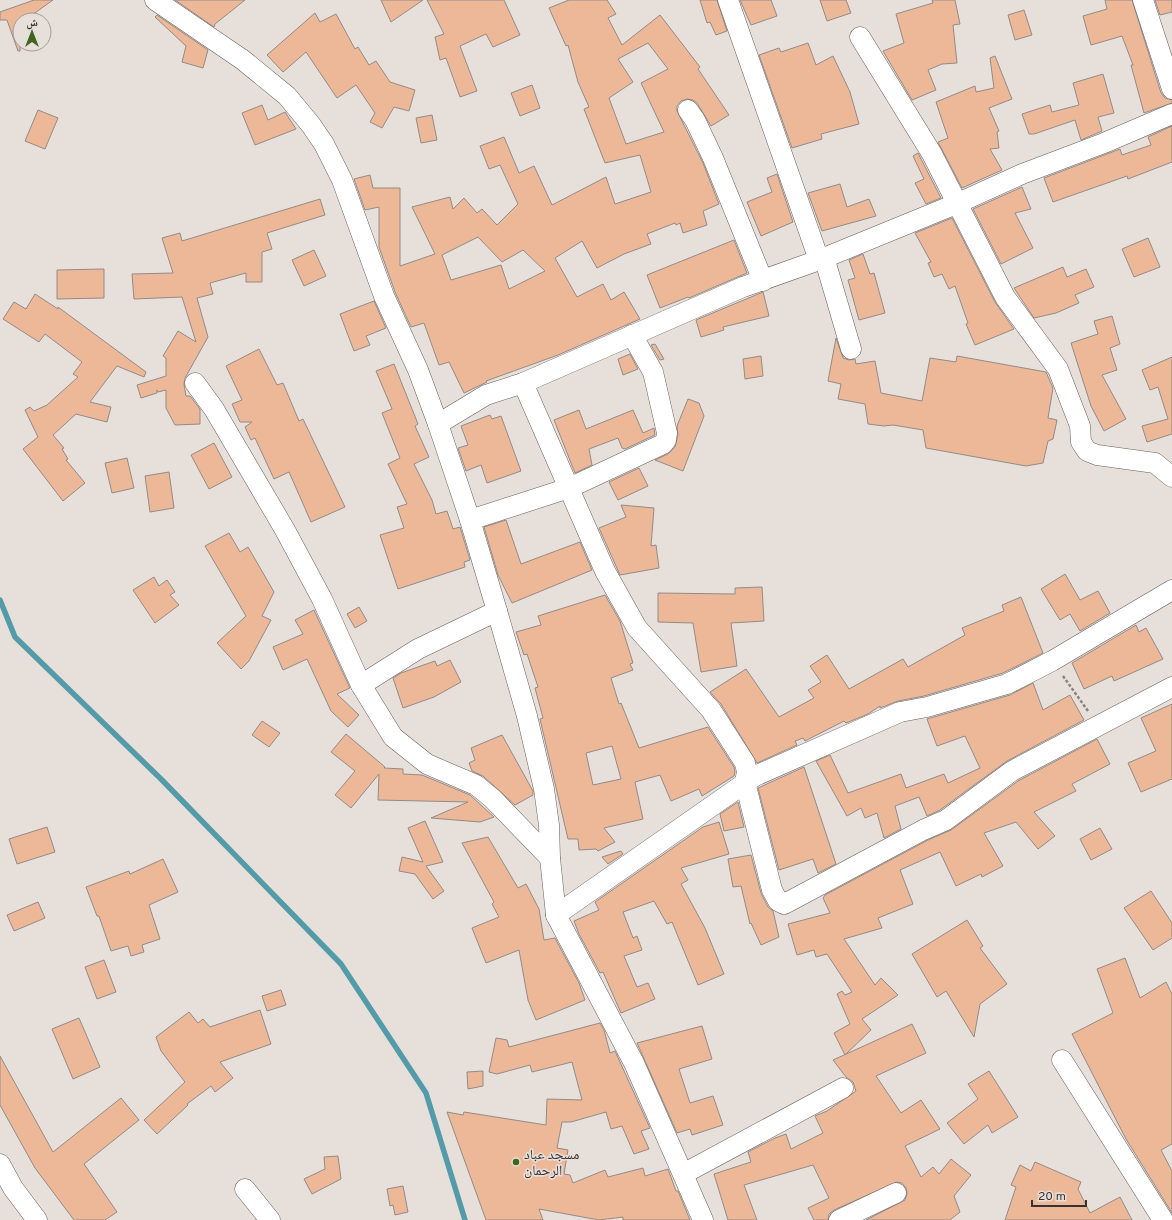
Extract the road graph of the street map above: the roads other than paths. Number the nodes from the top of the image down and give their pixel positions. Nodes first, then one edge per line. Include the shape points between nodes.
1 (155, 0) edge
2 (728, 0) edge
3 (1143, 0) edge
4 (860, 37) dead end
5 (1172, 89) edge
6 (688, 110) dead end
7 (1172, 114) edge
8 (956, 204) junction
9 (821, 258) junction
10 (763, 281) junction
11 (632, 335) junction
12 (850, 349) dead end
13 (195, 383) dead end
14 (522, 383) junction
15 (438, 424) junction
16 (1172, 477) edge
17 (569, 488) junction
18 (470, 520) junction
19 (1172, 590) edge
20 (497, 611) junction
21 (361, 685) junction
22 (1172, 687) edge
23 (745, 782) junction
24 (550, 858) junction
25 (556, 915) junction
26 (1062, 1060) dead end
27 (843, 1088) dead end
28 (0, 1164) edge
29 (683, 1174) junction
30 (244, 1189) dead end
31 (7, 1192) edge
32 (896, 1193) dead end
33 (37, 1220) edge
34 (270, 1220) edge
35 (703, 1220) edge
36 (839, 1220) edge
37 (1163, 1220) edge

1 - 15 street via 268,80 292,102 324,144 342,180 384,296 418,370
2 - 9 street
3 - 5 street
4 - 8 street via 932,154
6 - 10 street via 713,158
7 - 8 street via 1022,174
8 - 9 street
8 - 16 street via 1005,296 1058,369 1080,426 1081,442 1088,451 1097,455 1155,463
9 - 10 street
9 - 12 street
10 - 11 street via 743,287
11 - 14 street
11 - 17 street via 653,372 666,440 654,449
13 - 21 street via 214,409 285,530 322,599
14 - 15 street via 486,396
14 - 17 street
15 - 18 street
17 - 18 street
17 - 23 street via 605,571 637,628 711,710 745,763
18 - 20 street
19 - 23 street via 1052,661 1007,684 875,721
20 - 21 street via 418,649
20 - 24 street via 536,751 549,826
21 - 24 street via 393,737 427,764 476,785
22 - 23 street via 1012,771 946,820 784,904 778,901 772,890
23 - 25 street
24 - 25 street
25 - 29 street via 634,1063
26 - 37 street
27 - 29 street
28 - 31 street
29 - 35 street
30 - 34 street
31 - 33 street
32 - 36 street

